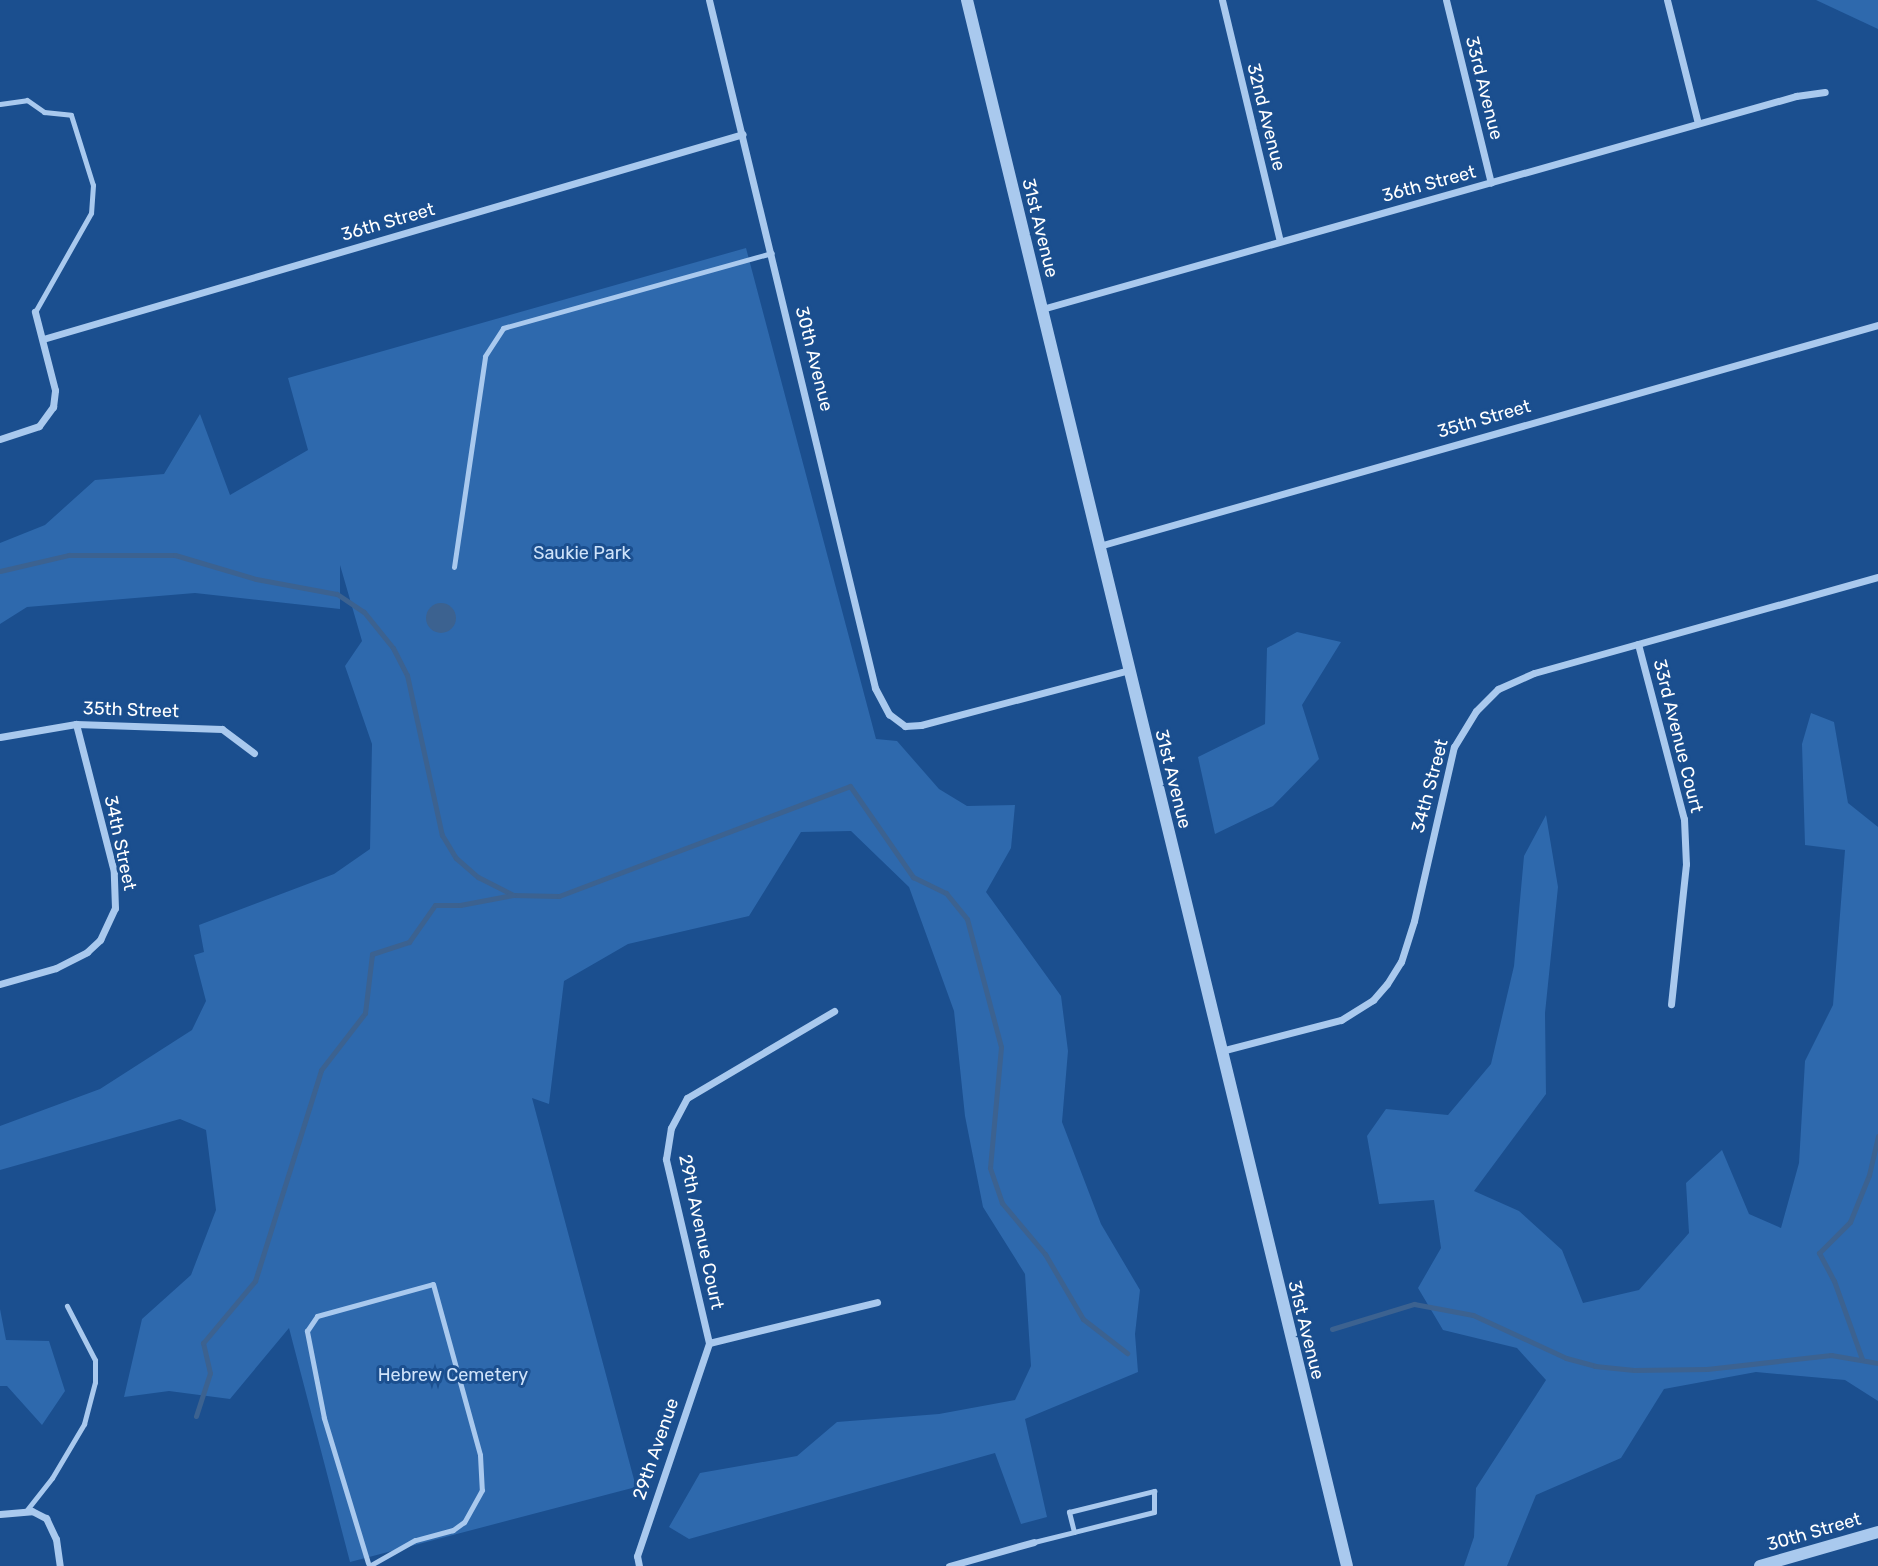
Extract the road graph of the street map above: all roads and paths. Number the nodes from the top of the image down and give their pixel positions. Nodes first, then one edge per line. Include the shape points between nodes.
1 (709, 0) edge
2 (967, 0) edge
3 (1222, 0) edge
4 (1447, 0) edge
5 (1667, 0) edge
6 (1825, 92) dead end
7 (0, 104) edge
8 (1698, 123) junction
9 (743, 135) junction
10 (1491, 183) junction
11 (1280, 241) junction
12 (772, 253) junction
13 (1042, 309) junction
14 (34, 312) joint
15 (1878, 325) edge
16 (43, 339) junction
17 (0, 439) edge
18 (1098, 546) junction
19 (454, 567) dead end
20 (1878, 577) edge
21 (1638, 644) junction
22 (1129, 670) junction
23 (76, 724) junction
24 (0, 737) edge
25 (254, 753) dead end
26 (0, 984) edge
27 (1671, 1003) dead end
28 (834, 1011) dead end
29 (1221, 1051) junction
30 (877, 1302) dead end
31 (67, 1306) dead end
32 (709, 1343) junction
33 (26, 1511) junction
34 (0, 1514) edge
35 (1074, 1532) junction
36 (1878, 1532) edge
37 (1034, 1542) joint
38 (1793, 1562) edge
39 (368, 1564) edge
40 (60, 1566) edge
41 (639, 1566) edge
42 (949, 1566) edge
43 (1347, 1566) edge
44 (1760, 1566) edge

1 - 9 street, 30th Avenue
2 - 13 street, 31st Avenue
3 - 11 street, 32nd Avenue
4 - 10 street, 33rd Avenue
5 - 8 street
6 - 8 street, 36th Street
7 - 14 lane via 27,100 44,112 71,115 93,185 91,214
8 - 10 street, 36th Street
9 - 12 street, 30th Avenue
9 - 16 street, 36th Street
10 - 11 street, 36th Street
11 - 13 street, 36th Street
12 - 19 lane via 503,328 485,356
12 - 22 street, 30th Avenue via 875,688 895,722 921,725
13 - 18 street, 31st Avenue
14 - 16 street
15 - 18 street, 35th Street
16 - 17 street via 55,390 53,407 38,426
18 - 22 street, 31st Avenue
20 - 21 street, 34th Street
21 - 27 street, 33rd Avenue Court via 1684,819 1684,896
21 - 29 street, 34th Street via 1512,682 1476,710 1454,747 1401,962 1373,1000 1341,1020
22 - 29 street, 31st Avenue
23 - 24 street, 35th Street
23 - 25 street, 35th Street via 222,729
23 - 26 street, 34th Street via 114,872 116,908 88,953 56,968
28 - 32 street, 29th Avenue Court via 687,1097 671,1128 666,1159
29 - 43 street, 31st Avenue
30 - 32 street
31 - 33 lane via 95,1360 95,1382 84,1424
32 - 41 street, 29th Avenue via 637,1556
33 - 34 street
33 - 40 street via 38,1513 56,1539
35 - 35 lane via 1154,1511 1154,1491 1069,1512
35 - 37 lane
36 - 38 street, 30th Street
37 - 42 street
38 - 44 street, 30th Street
39 - 39 lane via 324,1418 307,1331 317,1316 433,1284 480,1455 482,1490 471,1512 453,1531 415,1540

